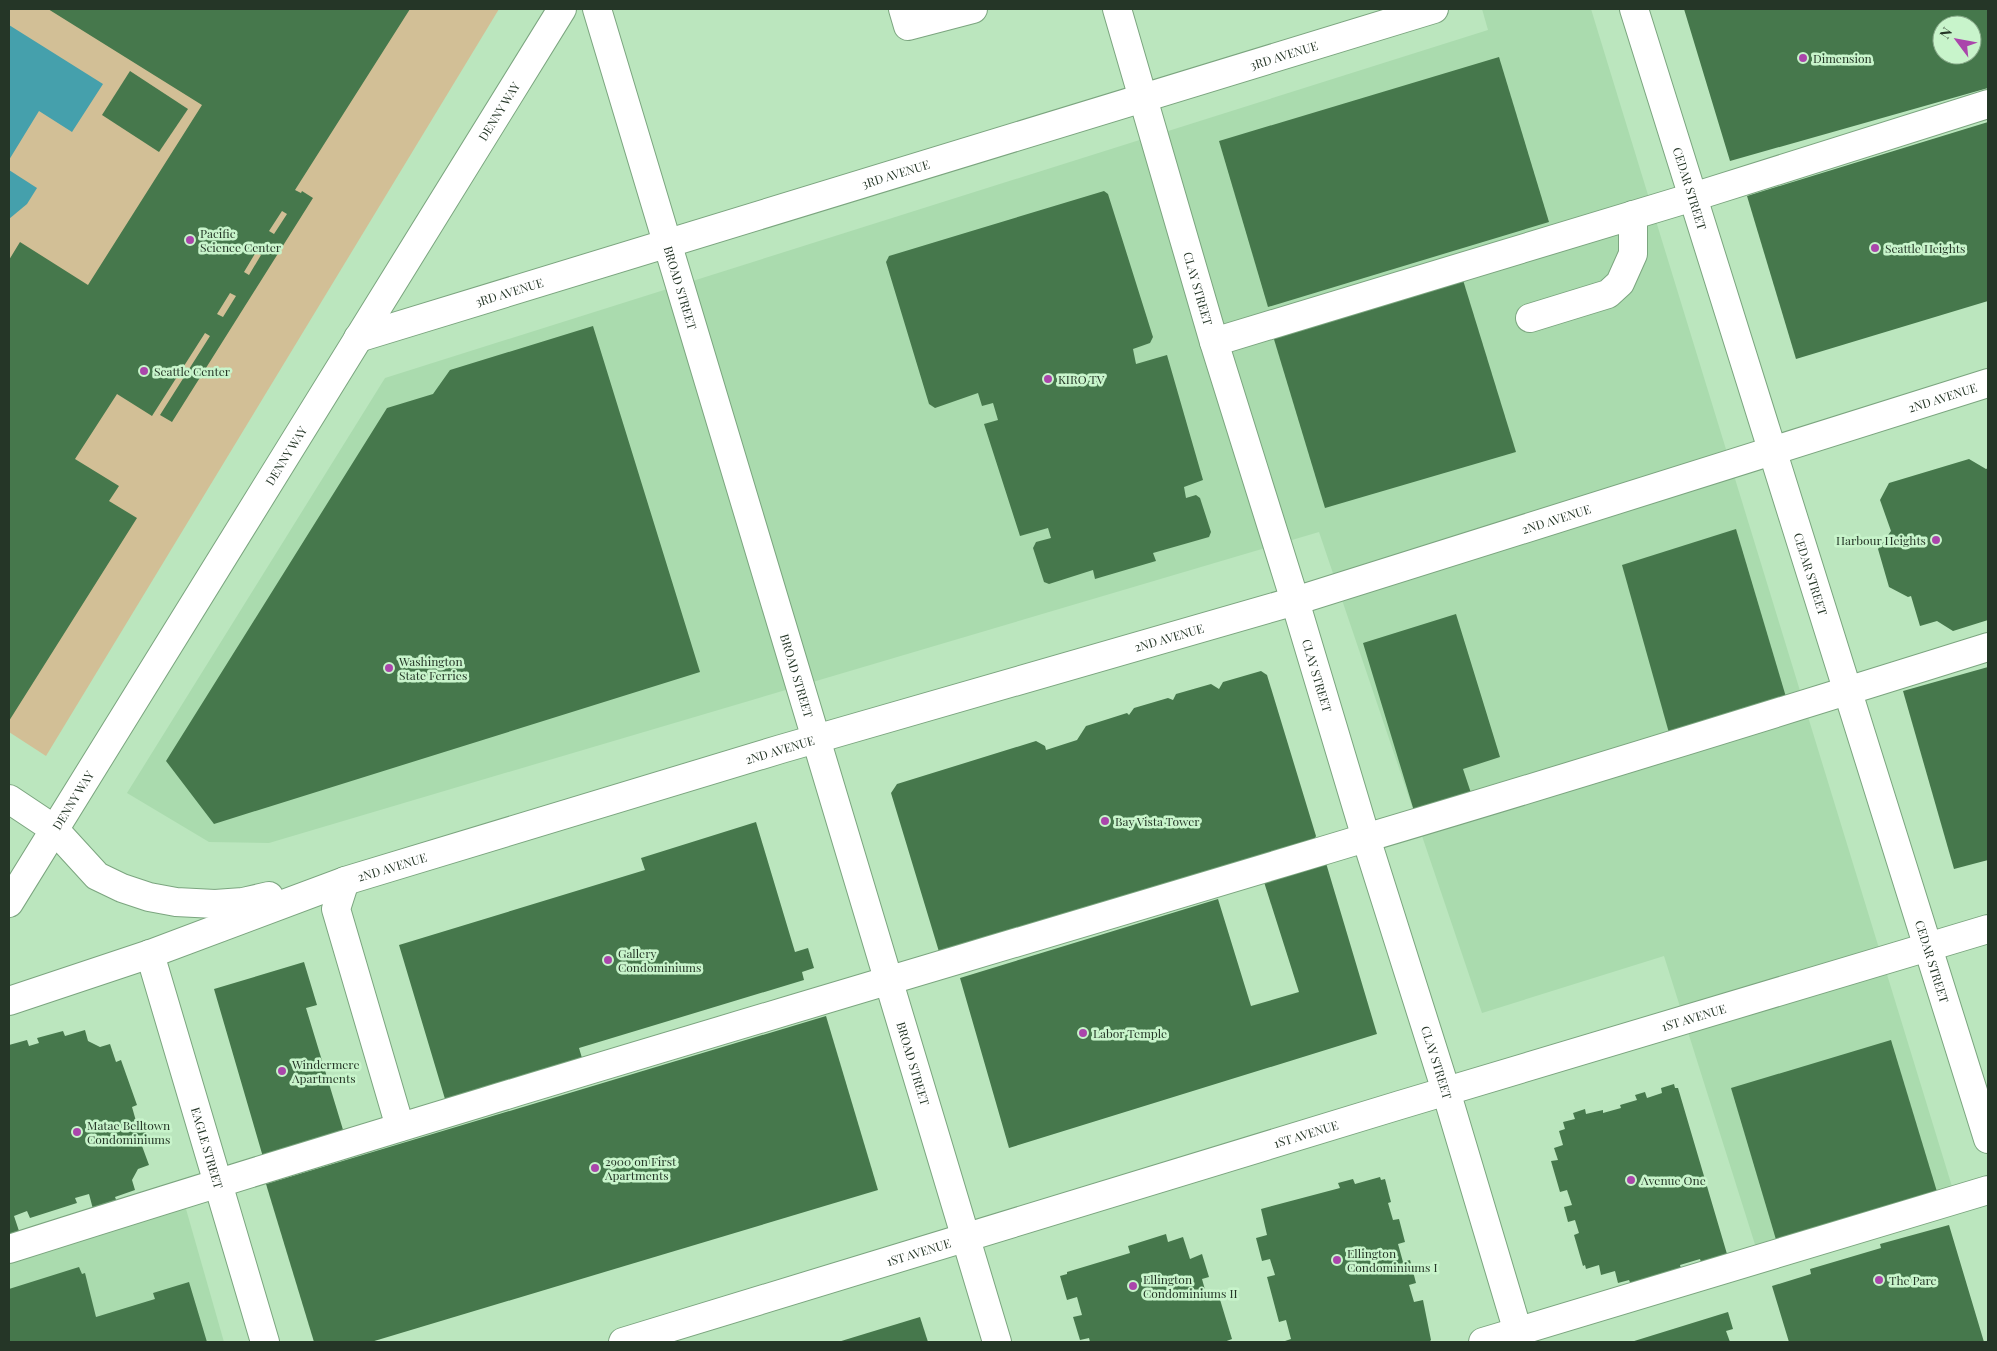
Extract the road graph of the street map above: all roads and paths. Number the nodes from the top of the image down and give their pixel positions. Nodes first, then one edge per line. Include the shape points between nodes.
1 (562, 9) edge
2 (596, 9) edge
3 (903, 9) edge
4 (974, 9) edge
5 (1117, 9) edge
6 (1434, 9) edge
7 (1634, 9) edge
8 (1144, 99) junction
9 (1988, 104) edge
10 (1693, 197) junction
11 (1632, 215) junction
12 (667, 243) junction
13 (1530, 318) dead end
14 (358, 338) junction
15 (1214, 342) junction
16 (1988, 383) edge
17 (1772, 450) junction
18 (1295, 601) junction
19 (1988, 647) edge
20 (1848, 691) junction
21 (816, 739) junction
22 (9, 799) edge
23 (54, 828) junction
24 (1366, 838) junction
25 (346, 881) junction
26 (9, 903) edge
27 (1988, 928) edge
28 (1928, 947) junction
29 (150, 954) junction
30 (888, 980) junction
31 (9, 1001) edge
32 (1446, 1091) junction
33 (400, 1127) junction
34 (1988, 1139) edge
35 (217, 1182) junction
36 (1988, 1190) edge
37 (966, 1238) junction
38 (9, 1249) edge
39 (1519, 1337) edge
40 (265, 1342) edge
41 (623, 1342) edge
42 (997, 1342) edge
43 (1483, 1342) edge

1 - 14 main road, DENNY WAY
2 - 12 main road, BROAD STREET
3 - 4 main road via 908,26
5 - 8 main road, CLAY STREET
6 - 8 main road, 3RD AVENUE
7 - 10 main road, CEDAR STREET
8 - 12 main road, 3RD AVENUE
8 - 15 main road, CLAY STREET
9 - 10 main road
10 - 11 main road
10 - 17 main road, CEDAR STREET
11 - 13 main road via 1633,254 1620,283 1608,294
11 - 15 main road
12 - 14 main road, 3RD AVENUE
12 - 21 main road, BROAD STREET
14 - 23 main road, DENNY WAY
15 - 18 main road, CLAY STREET
16 - 17 main road, 2ND AVENUE
17 - 18 main road, 2ND AVENUE
17 - 20 main road, CEDAR STREET
18 - 21 main road, 2ND AVENUE
18 - 24 main road, CLAY STREET
19 - 20 main road
20 - 24 main road
20 - 28 main road, CEDAR STREET
21 - 25 main road, 2ND AVENUE
21 - 30 main road, BROAD STREET
22 - 23 main road, 2ND AVENUE
23 - 25 main road, 2ND AVENUE via 97,876 122,888 176,902 243,902
23 - 26 main road, DENNY WAY
24 - 30 main road
24 - 32 main road, CLAY STREET
25 - 29 main road, 2ND AVENUE
25 - 33 main road via 336,909
27 - 28 main road, 1ST AVENUE
28 - 32 main road, 1ST AVENUE
28 - 34 main road, CEDAR STREET
29 - 31 main road, 2ND AVENUE
29 - 35 main road, EAGLE STREET
30 - 33 main road
30 - 37 main road, BROAD STREET
32 - 37 main road, 1ST AVENUE
32 - 39 main road, CLAY STREET
33 - 35 main road
35 - 38 main road
35 - 40 main road, EAGLE STREET
36 - 39 main road
37 - 41 main road, 1ST AVENUE
37 - 42 main road, BROAD STREET
39 - 43 main road

